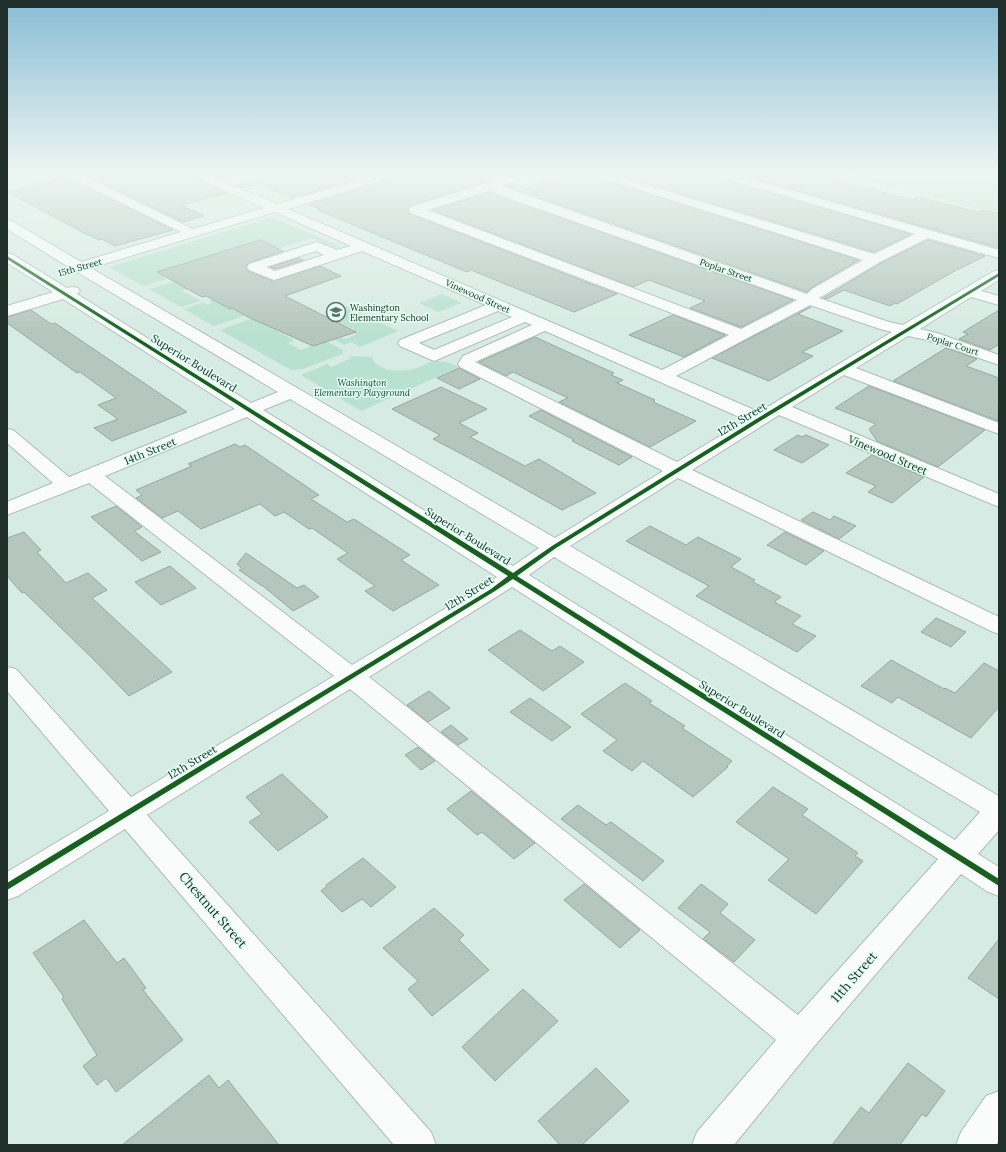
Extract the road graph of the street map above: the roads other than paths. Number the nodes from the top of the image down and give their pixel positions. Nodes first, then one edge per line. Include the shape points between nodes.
1 (12, 227) edge
2 (179, 227) edge
3 (213, 227) edge
4 (319, 227) edge
5 (459, 227) edge
6 (603, 227) edge
7 (771, 227) edge
8 (905, 227) edge
9 (192, 233) junction
10 (927, 233) junction
11 (363, 246) junction
12 (999, 254) edge
13 (336, 255) junction
14 (7, 257) edge
15 (876, 259) junction
16 (80, 267) junction
17 (999, 274) edge
18 (51, 275) junction
19 (105, 282) junction
20 (970, 292) junction
21 (65, 294) junction
22 (810, 299) junction
23 (999, 301) edge
24 (499, 305) junction
25 (7, 311) edge
26 (526, 316) junction
27 (546, 325) junction
28 (906, 330) junction
29 (743, 335) junction
30 (999, 360) edge
31 (843, 369) junction
32 (663, 376) junction
33 (292, 392) junction
34 (249, 410) junction
35 (769, 414) junction
36 (999, 429) edge
37 (7, 434) edge
38 (677, 470) junction
39 (91, 475) junction
40 (67, 485) junction
41 (999, 501) edge
42 (7, 510) edge
43 (554, 547) junction
44 (512, 576) junction
45 (999, 626) edge
46 (7, 675) edge
47 (352, 676) junction
48 (999, 810) edge
49 (128, 813) junction
50 (958, 857) junction
51 (999, 883) edge
52 (7, 887) edge
53 (800, 1038) junction
54 (999, 1109) edge
55 (418, 1145) edge
56 (710, 1145) edge
57 (974, 1145) edge

1 - 16 street
2 - 9 street
3 - 9 street, 15th Street
4 - 11 street, Vinewood Street
5 - 29 street
6 - 22 street, Poplar Street
7 - 15 street
8 - 10 street
9 - 16 street, 15th Street
10 - 12 street
10 - 15 street
11 - 13 street
11 - 24 street, Vinewood Street
13 - 13 street via 274,276 254,267 317,246
14 - 18 street, Superior Boulevard
15 - 22 street via 816,292
16 - 18 street, 15th Street
16 - 19 street
17 - 20 street, 12th Street
18 - 21 street, Superior Boulevard
19 - 21 street, 15th Street
19 - 33 street
20 - 23 street
20 - 28 street, 12th Street
21 - 25 street, 15th Street
21 - 34 street, Superior Boulevard
22 - 28 street, Poplar Street via 885,326
22 - 29 street
24 - 26 street, Vinewood Street
24 - 26 street via 406,343 434,356
26 - 27 street, Vinewood Street
27 - 32 street, Vinewood Street
27 - 38 street via 469,358 466,364
28 - 30 street, Poplar Court
28 - 31 street, 12th Street
29 - 32 street
31 - 35 street, 12th Street
31 - 36 street
32 - 35 street, Vinewood Street
33 - 34 street, 14th Street
33 - 43 street
34 - 39 street, 14th Street
34 - 44 street, Superior Boulevard
35 - 38 street, 12th Street
35 - 41 street, Vinewood Street
37 - 40 street
38 - 43 street, 12th Street
38 - 45 street
39 - 40 street, 14th Street
39 - 47 street
40 - 42 street, 14th Street
43 - 44 street, 12th Street
43 - 48 street
44 - 47 street, 12th Street
44 - 50 street, Superior Boulevard
46 - 49 street, Chestnut Street
47 - 49 street, 12th Street
47 - 53 street
48 - 50 street, 11th Street
49 - 52 street, 12th Street
49 - 55 street, Chestnut Street
50 - 51 street, Superior Boulevard
50 - 53 street, 11th Street
53 - 56 street, 11th Street
54 - 57 street

